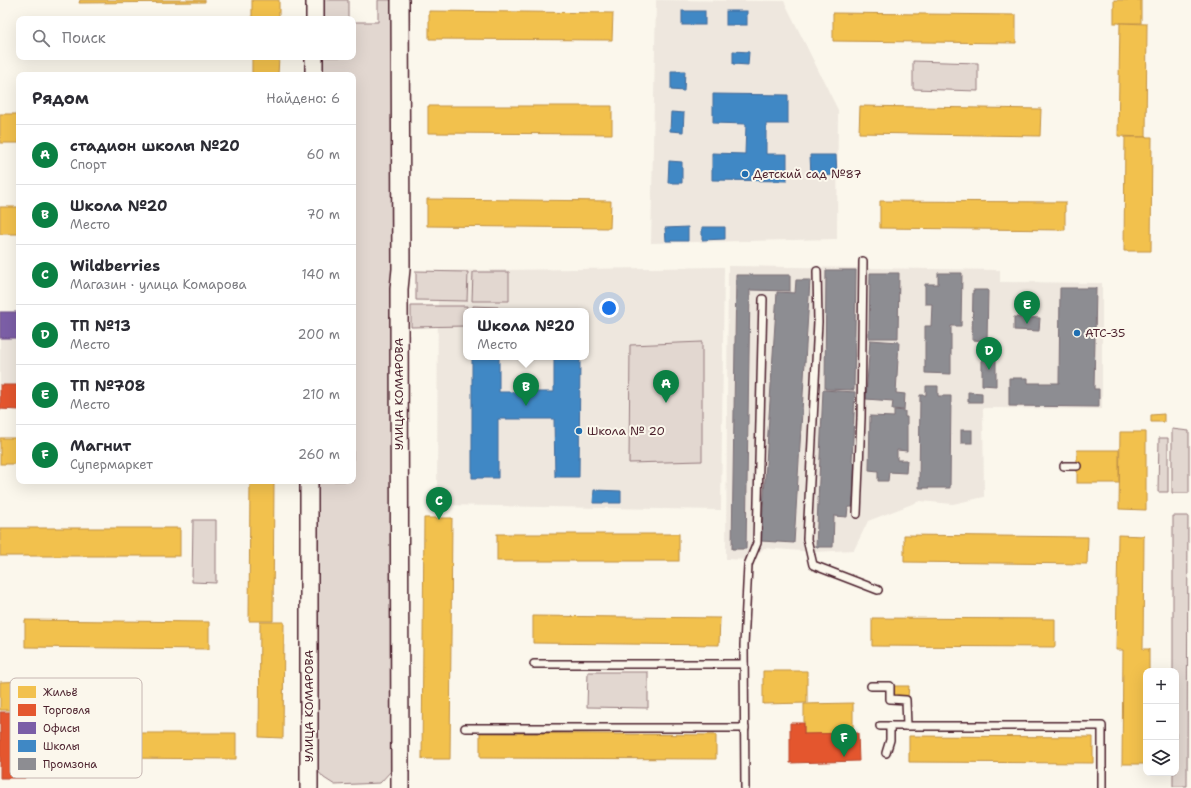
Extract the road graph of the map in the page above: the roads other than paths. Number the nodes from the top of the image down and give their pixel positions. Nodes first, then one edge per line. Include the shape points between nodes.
1 (315, 0) edge
2 (400, 0) edge
3 (315, 16) edge
4 (314, 60) edge
5 (314, 72) edge
6 (863, 261) dead end
7 (817, 271) dead end
8 (763, 300) dead end
9 (1064, 466) dead end
10 (1077, 466) dead end
11 (309, 484) edge
12 (857, 514) dead end
13 (878, 590) dead end
14 (534, 664) dead end
15 (744, 664) junction
16 (871, 686) dead end
17 (880, 726) dead end
18 (890, 726) junction
19 (906, 726) junction
20 (465, 728) dead end
21 (745, 728) junction
22 (886, 753) dead end
23 (309, 788) edge
24 (400, 788) edge
25 (745, 788) edge
26 (1102, 788) edge

1 - 3 street
2 - 24 street, УЛИЦА КОМАРОВА
4 - 5 street
6 - 12 lane
7 - 13 lane via 818,322 807,539 814,565
8 - 15 lane via 757,543 748,565
9 - 10 lane
11 - 23 street, УЛИЦА КОМАРОВА
14 - 15 lane
15 - 21 lane
16 - 19 lane via 890,686 890,699 906,700
17 - 18 lane
18 - 19 lane
18 - 22 lane via 890,740
19 - 26 lane via 1102,726
20 - 21 lane
21 - 25 lane

